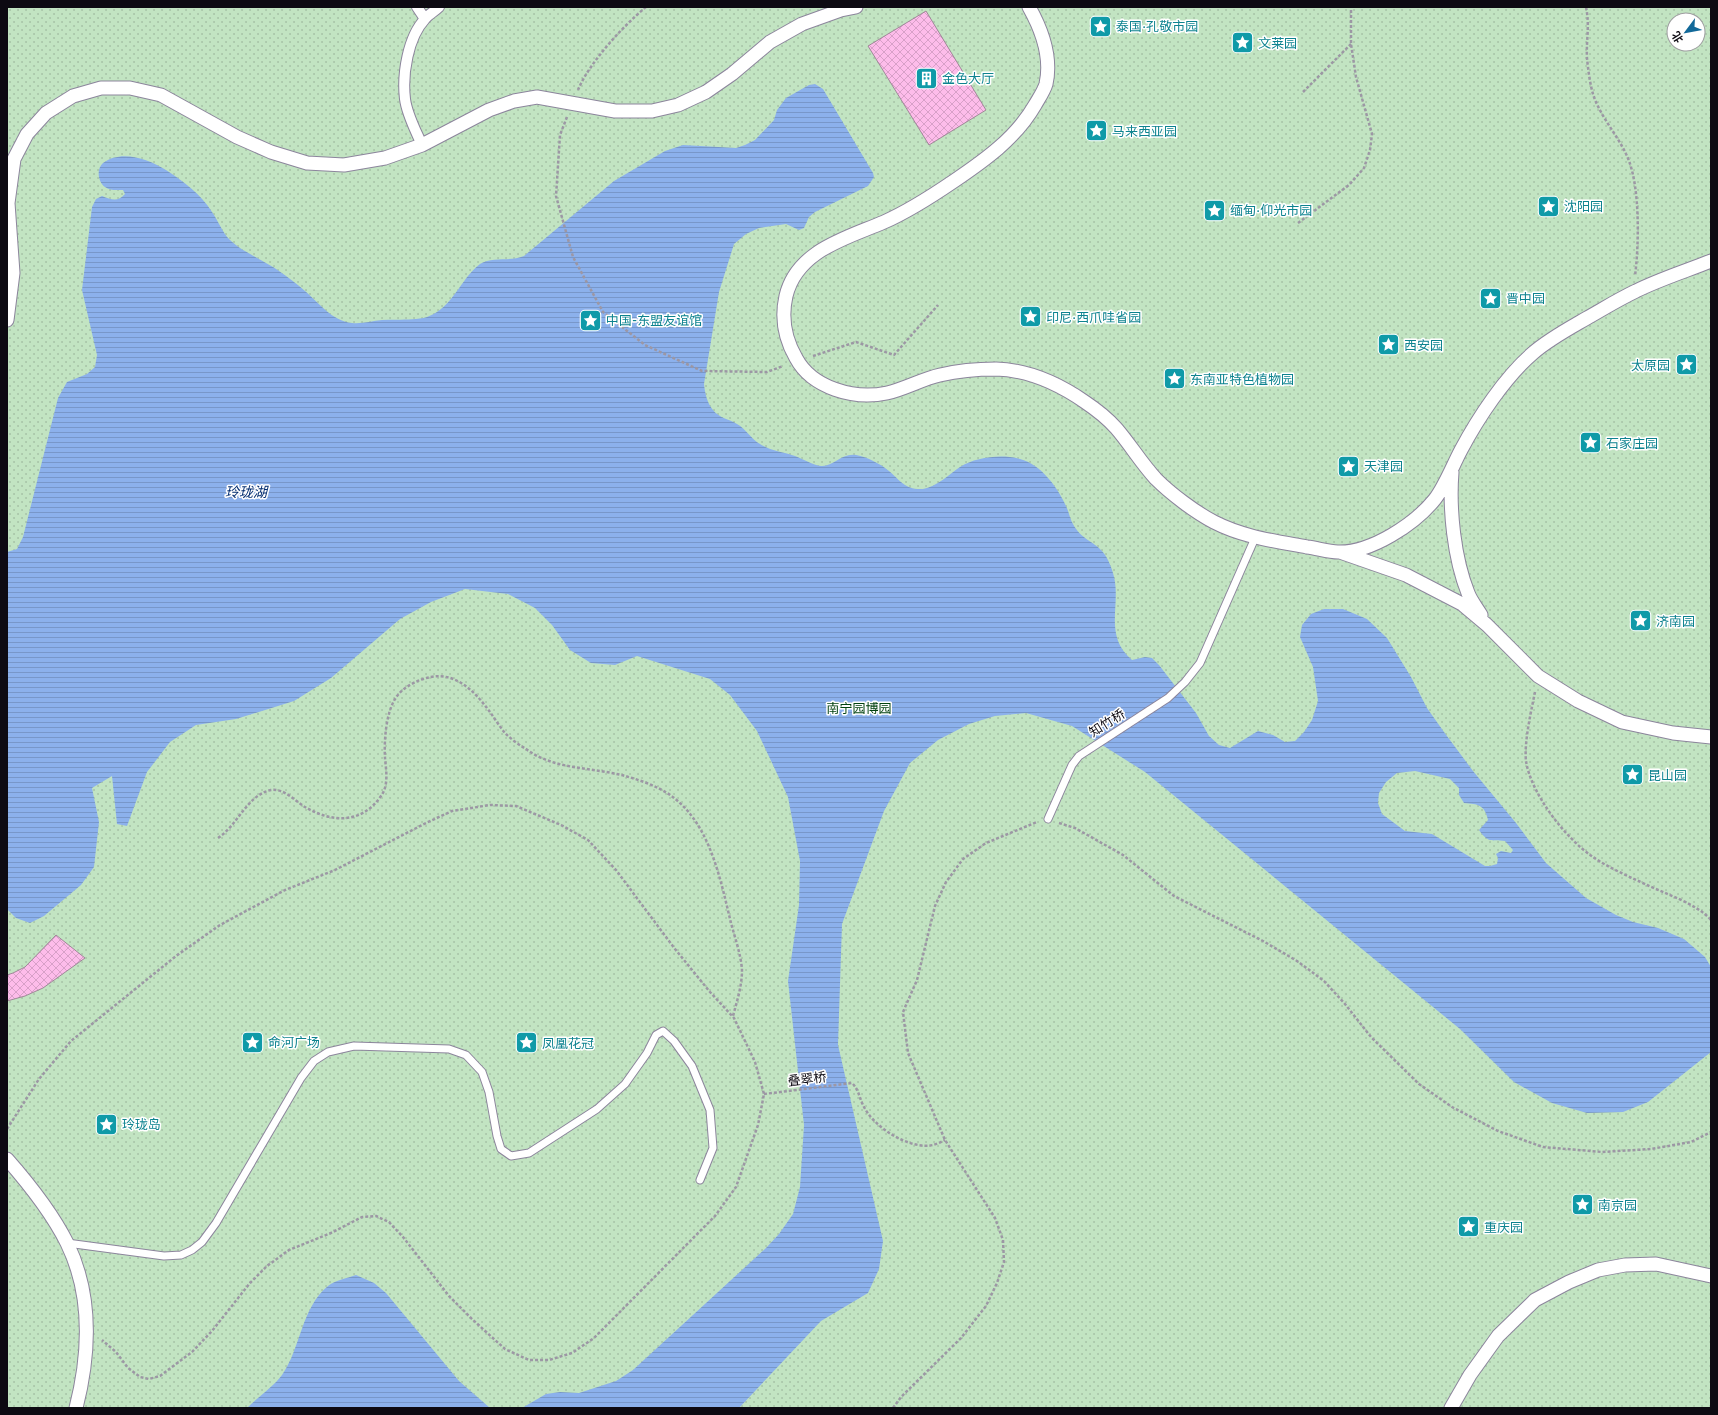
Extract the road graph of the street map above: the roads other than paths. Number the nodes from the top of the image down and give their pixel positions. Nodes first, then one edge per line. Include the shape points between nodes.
1 (417, 7) edge
2 (439, 7) edge
3 (856, 7) edge
4 (1029, 7) edge
5 (840, 9) edge
6 (425, 19) junction
7 (422, 145) junction
8 (1711, 261) edge
9 (7, 320) edge
10 (1452, 468) junction
11 (1255, 538) junction
12 (1339, 552) junction
13 (1487, 625) junction
14 (1711, 737) edge
15 (1048, 820) road end
16 (7, 1159) edge
17 (700, 1180) dead end
18 (67, 1243) junction
19 (1711, 1276) edge
20 (76, 1408) edge
21 (1451, 1408) edge

1 - 6 street
2 - 6 street
3 - 5 street
4 - 11 street via 1044,42 1048,64 1045,87 1027,120 1004,145 930,198 850,235 812,256 800,268 786,295 784,329 787,339 803,370 812,378 846,392 869,396 888,393 941,374 995,369 1022,372 1052,383 1101,413 1155,478 1178,498 1214,522
5 - 7 street via 802,24 770,42 706,92 678,105 652,111 616,111 537,97 514,100 489,110
6 - 7 street via 414,35 404,84 409,114
7 - 9 street via 386,158 344,165 307,163 271,152 237,137 160,95 130,88 101,88 73,96 46,113 27,134 14,159 8,204 13,273
8 - 10 street via 1633,292 1557,335 1533,353 1512,374 1472,429
10 - 12 street via 1435,499 1408,525 1383,540 1362,548
10 - 13 street via 1450,495 1458,557 1468,594
11 - 12 street
11 - 15 lane, 知竹桥 via 1200,663 1168,698 1079,756 1068,774
12 - 13 street via 1406,575 1462,604
13 - 14 street via 1538,676 1578,701 1622,722 1673,733
16 - 18 street via 34,1190
17 - 18 lane via 713,1148 710,1110 692,1066 674,1041 663,1031 656,1035 647,1054 625,1084 597,1109 528,1153 511,1156 501,1149 490,1092 482,1072 466,1055 449,1049 354,1046 328,1052 314,1061 301,1078 216,1223 202,1242 192,1250 180,1255 164,1256
18 - 20 street via 86,1306 88,1330 87,1356
19 - 21 street via 1656,1264 1625,1265 1598,1270 1569,1282 1535,1300 1498,1336 1470,1375

